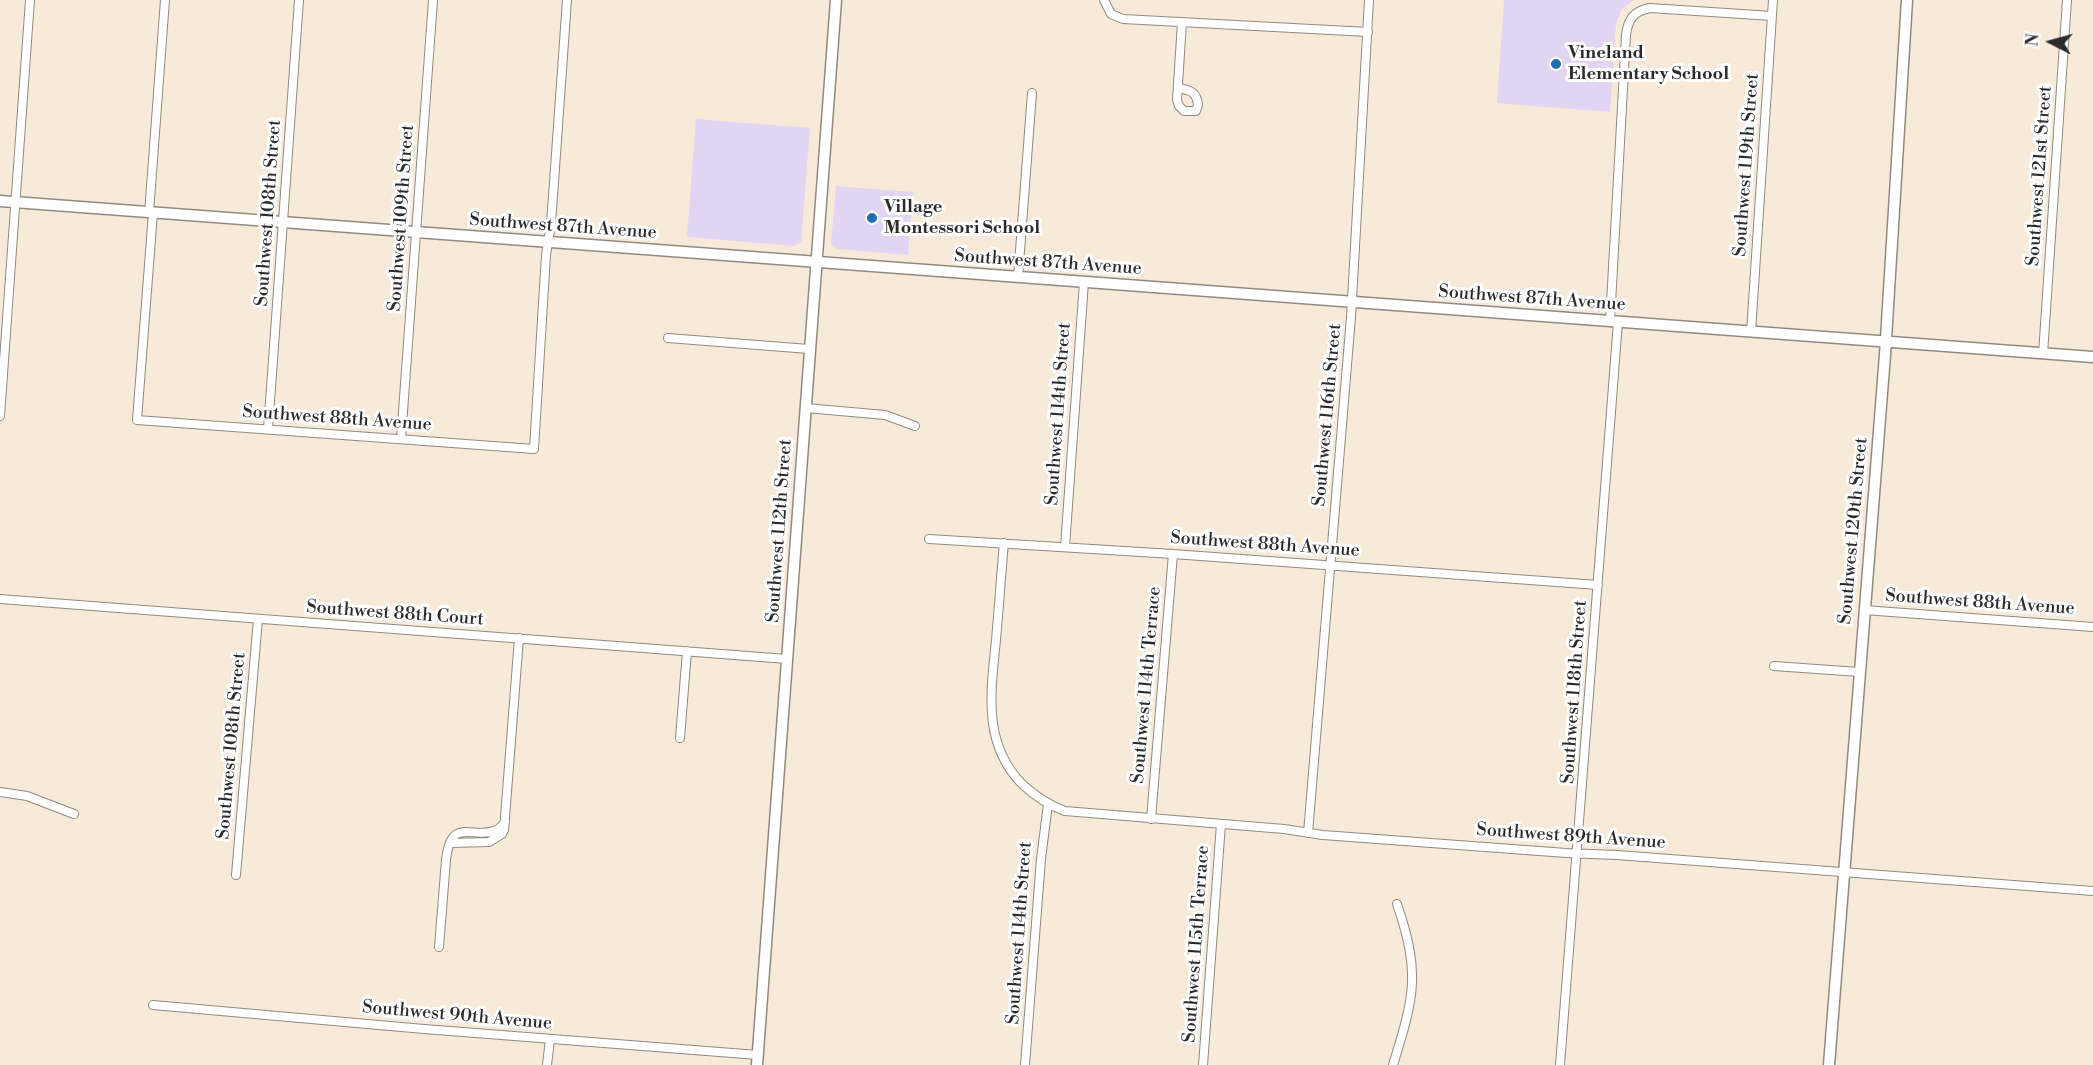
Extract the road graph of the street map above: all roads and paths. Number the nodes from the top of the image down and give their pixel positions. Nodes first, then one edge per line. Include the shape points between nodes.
1 (30, 0) edge
2 (165, 0) edge
3 (299, 0) edge
4 (433, 0) edge
5 (567, 0) edge
6 (836, 0) edge
7 (1104, 0) edge
8 (1370, 0) edge
9 (1773, 0) edge
10 (1907, 0) edge
11 (2067, 0) edge
12 (1772, 16) junction
13 (1182, 22) junction
14 (1368, 33) junction
15 (1178, 88) dead end
16 (1032, 93) dead end
17 (0, 201) edge
18 (16, 202) junction
19 (151, 213) junction
20 (284, 223) junction
21 (417, 232) junction
22 (547, 242) junction
23 (816, 262) junction
24 (1018, 278) junction
25 (1084, 282) junction
26 (1352, 302) junction
27 (1614, 322) junction
28 (1751, 332) junction
29 (668, 338) dead end
30 (1886, 342) junction
31 (809, 349) junction
32 (2043, 354) junction
33 (2093, 357) edge
34 (806, 408) junction
35 (0, 416) edge
36 (915, 426) dead end
37 (268, 429) junction
38 (401, 439) junction
39 (930, 539) dead end
40 (1004, 543) junction
41 (1065, 547) junction
42 (1173, 554) junction
43 (1330, 565) junction
44 (1598, 585) junction
45 (0, 599) edge
46 (1864, 610) junction
47 (258, 619) junction
48 (2093, 627) edge
49 (519, 638) junction
50 (687, 651) junction
51 (787, 659) junction
52 (1774, 666) dead end
53 (1859, 672) junction
54 (680, 738) dead end
55 (0, 792) edge
56 (1048, 804) junction
57 (74, 814) dead end
58 (1151, 819) junction
59 (1221, 824) junction
60 (1308, 833) junction
61 (1577, 853) junction
62 (1844, 872) junction
63 (236, 875) dead end
64 (2093, 891) edge
65 (1397, 904) dead end
66 (440, 947) dead end
67 (153, 1005) dead end
68 (549, 1039) junction
69 (757, 1060) edge
70 (547, 1065) edge
71 (1025, 1065) edge
72 (1203, 1065) edge
73 (1393, 1065) edge
74 (1560, 1065) edge
75 (1829, 1065) edge

1 - 18 street
2 - 19 street
3 - 20 street, Southwest 108th Street
4 - 21 street, Southwest 109th Street
5 - 22 street
6 - 23 main road, Southwest 112th Street
7 - 13 street via 1118,18
8 - 14 street, Southwest 116th Street
9 - 12 street, Southwest 119th Street
10 - 30 main road, Southwest 120th Street
11 - 32 street, Southwest 121st Street
12 - 27 street, Southwest 118th Street via 1655,8 1632,15 1626,35
12 - 28 street, Southwest 119th Street
13 - 14 street
13 - 15 street
14 - 26 street, Southwest 116th Street
16 - 24 street
17 - 18 main road, Southwest 87th Avenue
18 - 19 main road, Southwest 87th Avenue
18 - 35 street
19 - 20 main road, Southwest 87th Avenue
19 - 37 street, Southwest 88th Avenue via 137,420
20 - 21 main road, Southwest 87th Avenue
20 - 37 street, Southwest 108th Street
21 - 22 main road, Southwest 87th Avenue
21 - 38 street, Southwest 109th Street
22 - 23 main road, Southwest 87th Avenue
22 - 38 street, Southwest 88th Avenue via 534,449
23 - 24 main road, Southwest 87th Avenue
23 - 31 main road, Southwest 112th Street
24 - 25 main road, Southwest 87th Avenue
25 - 26 main road, Southwest 87th Avenue
25 - 41 street, Southwest 114th Street
26 - 27 main road, Southwest 87th Avenue
26 - 43 street, Southwest 116th Street
27 - 28 main road, Southwest 87th Avenue
27 - 44 street, Southwest 118th Street
28 - 30 main road, Southwest 87th Avenue
29 - 31 street
30 - 32 main road, Southwest 87th Avenue
30 - 46 main road, Southwest 120th Street
31 - 34 main road, Southwest 112th Street
32 - 33 main road, Southwest 87th Avenue
34 - 36 street via 885,415
34 - 51 main road, Southwest 112th Street
37 - 38 street, Southwest 88th Avenue
39 - 40 street, Southwest 88th Avenue
40 - 41 street, Southwest 88th Avenue
40 - 56 street via 992,724 997,746 1008,766 1023,785
41 - 42 street, Southwest 88th Avenue
42 - 43 street, Southwest 88th Avenue
42 - 58 street, Southwest 114th Terrace
43 - 44 street, Southwest 88th Avenue
43 - 60 street, Southwest 116th Street
44 - 61 street, Southwest 118th Street
45 - 47 street, Southwest 88th Court
46 - 48 street, Southwest 88th Avenue
46 - 53 main road, Southwest 120th Street
47 - 49 street, Southwest 88th Court
47 - 63 street, Southwest 108th Street
49 - 50 street, Southwest 88th Court
49 - 66 street via 502,834 489,842 451,843 446,856
50 - 51 street, Southwest 88th Court
50 - 54 street
51 - 69 main road, Southwest 112th Street
52 - 53 street
53 - 62 main road, Southwest 120th Street
55 - 57 street via 27,796
56 - 58 street, Southwest 89th Avenue via 1078,813
56 - 71 street, Southwest 114th Street
58 - 59 street, Southwest 89th Avenue
59 - 60 street, Southwest 89th Avenue
59 - 72 street, Southwest 115th Terrace
60 - 61 street, Southwest 89th Avenue
61 - 62 street, Southwest 89th Avenue
61 - 74 street, Southwest 118th Street
62 - 64 street, Southwest 89th Avenue
62 - 75 main road, Southwest 120th Street
65 - 73 street via 1409,943 1413,980 1410,1008
67 - 68 street, Southwest 90th Avenue
68 - 69 street, Southwest 90th Avenue
68 - 70 street

